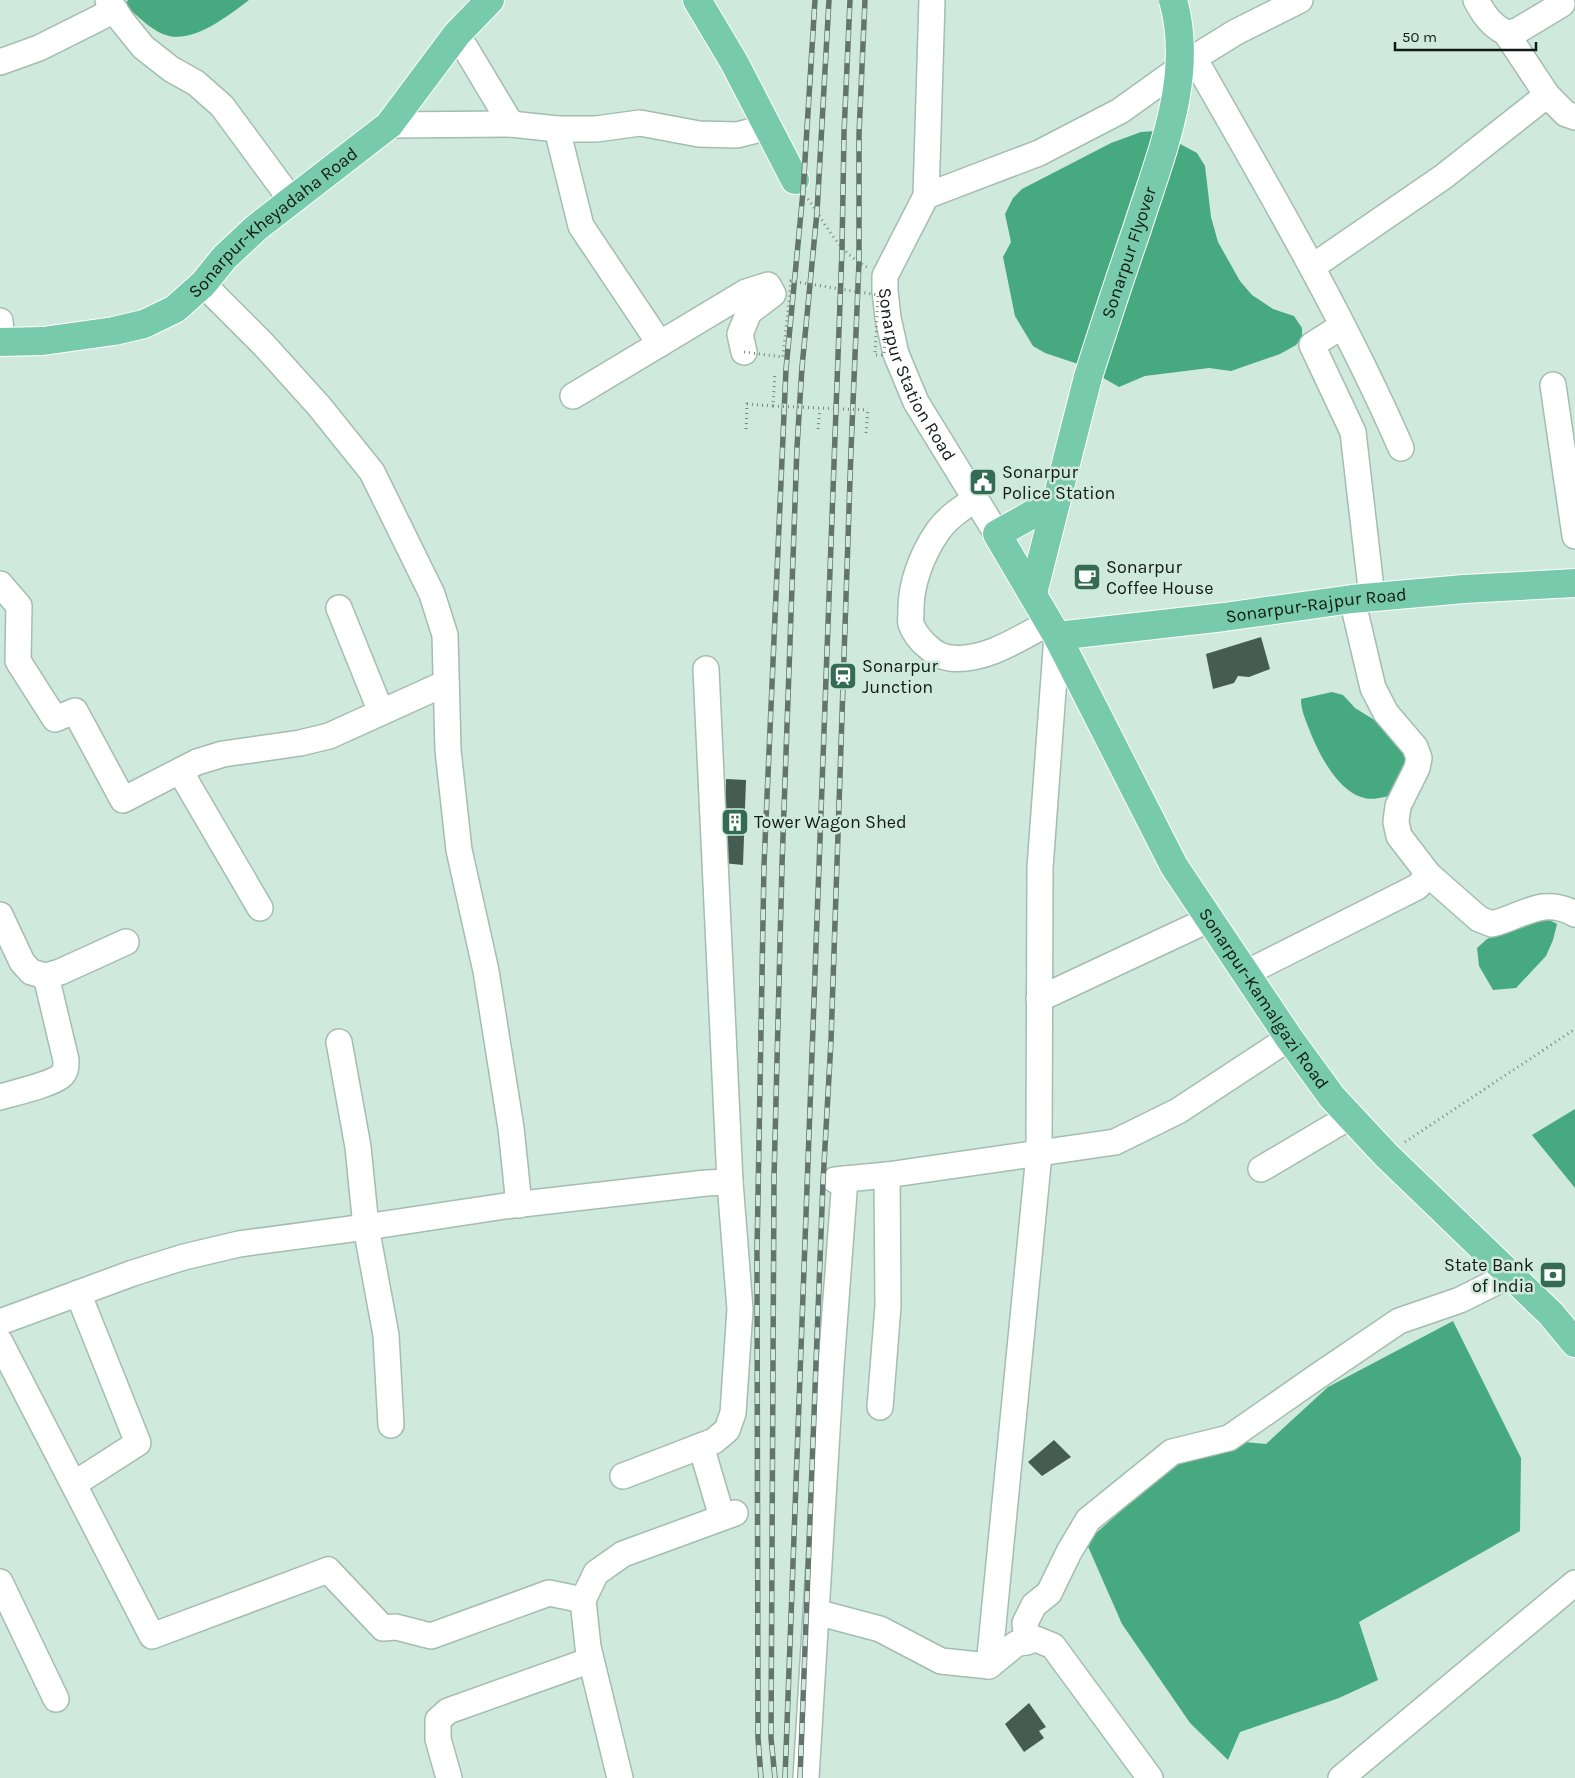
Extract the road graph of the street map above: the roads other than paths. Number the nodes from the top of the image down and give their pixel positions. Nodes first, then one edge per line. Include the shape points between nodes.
1 (490, 0) edge
2 (697, 0) edge
3 (932, 0) edge
4 (1173, 0) edge
5 (1300, 0) edge
6 (1476, 0) edge
7 (1562, 4) dead end
8 (111, 5) edge
9 (457, 34) junction
10 (1506, 34) junction
11 (1194, 58) junction
12 (0, 62) edge
13 (1547, 96) junction
14 (1575, 117) edge
15 (511, 124) junction
16 (389, 125) junction
17 (768, 127) junction
18 (557, 128) junction
19 (795, 180) road end
20 (926, 196) junction
21 (292, 202) junction
22 (1312, 267) junction
23 (203, 284) junction
24 (1342, 326) junction
25 (1, 335) edge
26 (660, 344) junction
27 (744, 352) road end
28 (1553, 385) dead end
29 (573, 396) dead end
30 (1401, 448) dead end
31 (976, 499) junction
32 (1056, 501) junction
33 (997, 534) junction
34 (1575, 536) edge
35 (1575, 583) edge
36 (0, 584) edge
37 (1033, 593) junction
38 (1362, 598) junction
39 (339, 608) dead end
40 (1053, 629) junction
41 (706, 669) dead end
42 (446, 683) junction
43 (381, 712) junction
44 (180, 771) junction
45 (1429, 875) junction
46 (260, 908) dead end
47 (1575, 914) edge
48 (0, 916) edge
49 (1210, 919) junction
50 (126, 942) dead end
51 (1246, 973) junction
52 (46, 976) junction
53 (1039, 999) junction
54 (1289, 1038) junction
55 (340, 1042) dead end
56 (0, 1097) edge
57 (1349, 1117) junction
58 (1039, 1154) junction
59 (1260, 1169) dead end
60 (887, 1175) junction
61 (730, 1182) junction
62 (519, 1204) junction
63 (366, 1227) junction
64 (1510, 1276) junction
65 (78, 1293) junction
66 (0, 1322) edge
67 (0, 1342) edge
68 (1575, 1343) edge
69 (880, 1406) dead end
70 (392, 1425) dead end
71 (701, 1446) junction
72 (623, 1476) dead end
73 (74, 1484) junction
74 (0, 1582) edge
75 (1575, 1583) edge
76 (583, 1600) junction
77 (816, 1612) junction
78 (1027, 1642) junction
79 (591, 1660) junction
80 (989, 1666) junction
81 (56, 1700) dead end
82 (449, 1778) edge
83 (620, 1778) edge
84 (806, 1778) edge
85 (1150, 1778) edge
86 (1342, 1778) edge

1 - 9 main road, Sonarpur-Kheyadaha Road
2 - 17 main road
3 - 20 street, Sonarpur Station Road
4 - 32 main road, Sonarpur Flyover, bridge via 1179,40 1179,79 1173,112 1088,377
5 - 11 street via 1236,32
6 - 10 street via 1486,17
7 - 10 street via 1517,31
8 - 12 street via 39,48
8 - 21 street via 143,47 196,83 222,106
9 - 15 street
9 - 16 main road, Sonarpur-Kheyadaha Road
10 - 13 street
11 - 20 street via 1120,111 1039,153
11 - 22 street
13 - 14 street via 1566,114
13 - 22 street via 1442,177
15 - 16 street
15 - 18 street
16 - 21 main road, Sonarpur-Kheyadaha Road
17 - 18 street via 737,135 699,134 640,123 596,129
17 - 19 main road
18 - 26 street via 581,226
20 - 31 street, Sonarpur Station Road via 885,276 887,312 896,354 916,402
21 - 23 main road, Sonarpur-Kheyadaha Road via 256,228
22 - 24 street
23 - 25 main road, Sonarpur-Kheyadaha Road via 175,309 144,324 43,341
23 - 42 street via 264,344 372,472 432,594 445,635
24 - 30 street
24 - 38 street via 1312,345 1353,432
26 - 27 street via 746,292 768,285 773,294 749,312 740,334
26 - 29 street
28 - 34 street
31 - 33 street, Sonarpur Station Road
31 - 40 street via 952,515 926,550 910,597 911,624 934,653 949,658 994,651
32 - 33 main road
32 - 37 main road, Sonarpur Flyover
33 - 37 main road
35 - 38 main road, Sonarpur-Rajpur Road
36 - 44 street via 18,606 18,661 56,719 75,711 123,800
37 - 40 main road, Sonarpur-Kamalgazi Road
38 - 40 main road, Sonarpur-Rajpur Road via 1224,617
38 - 45 street via 1373,688 1386,714 1415,747 1419,758 1398,806 1396,822 1400,836
39 - 43 street
40 - 49 main road, Sonarpur-Kamalgazi Road via 1174,866
40 - 53 street via 1040,868
41 - 61 street
42 - 43 street
42 - 62 street via 448,750 458,850 486,971 512,1128
43 - 44 street via 329,736 223,754
44 - 46 street
45 - 47 street via 1479,919 1492,924 1538,907 1554,906
45 - 51 street via 1418,887
48 - 52 street via 22,962 31,972
49 - 51 main road, Sonarpur-Kamalgazi Road
49 - 53 street
50 - 52 street
51 - 54 main road, Sonarpur-Kamalgazi Road
52 - 56 street via 66,1070 50,1081
53 - 58 street
54 - 57 main road, Sonarpur-Kamalgazi Road
54 - 58 street via 1178,1111 1115,1142
55 - 63 street via 358,1147
57 - 59 street
57 - 64 main road, Sonarpur-Kamalgazi Road
58 - 60 street
58 - 80 street
60 - 69 street via 888,1306
60 - 77 street via 840,1180
61 - 62 street
61 - 71 street via 740,1309 733,1413 727,1430 714,1441
62 - 63 street
63 - 65 street via 239,1244 150,1268
63 - 70 street via 386,1335
64 - 68 main road, Sonarpur-Kamalgazi Road via 1551,1314
64 - 78 street via 1460,1300 1399,1321 1229,1438 1172,1452 1088,1520 1048,1593 1034,1605 1025,1623
65 - 66 street
65 - 73 street via 138,1443
67 - 73 street
71 - 72 street
71 - 76 street via 728,1515 623,1554 596,1573
73 - 76 street via 152,1636 328,1570 383,1628 396,1627 431,1636 549,1593
74 - 81 street
75 - 86 street
76 - 79 street
77 - 80 street via 880,1629 941,1661
77 - 84 street
78 - 80 street via 1016,1644
78 - 85 street via 1036,1639 1052,1646
79 - 82 street via 448,1711 438,1720 438,1739
79 - 83 street

